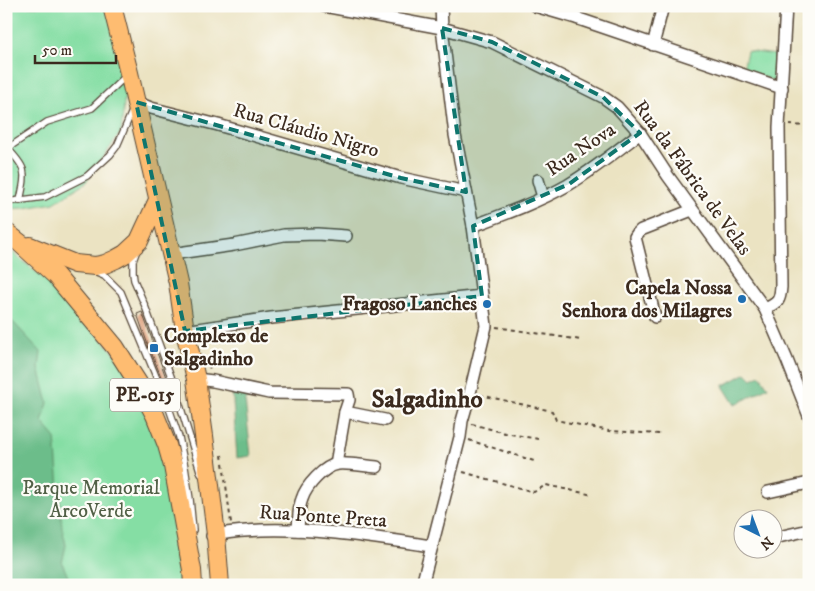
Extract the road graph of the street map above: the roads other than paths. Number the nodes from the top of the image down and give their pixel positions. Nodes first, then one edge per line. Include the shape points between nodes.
1 (112, 6) edge
2 (324, 6) edge
3 (441, 6) edge
4 (535, 6) edge
5 (663, 6) edge
6 (786, 6) edge
7 (442, 28) junction
8 (653, 45) junction
9 (129, 73) junction
10 (782, 88) junction
11 (136, 102) junction
12 (640, 134) junction
13 (7, 148) edge
14 (538, 180) dead end
15 (466, 192) junction
16 (543, 197) junction
17 (158, 200) junction
18 (20, 201) junction
19 (6, 202) edge
20 (692, 210) junction
21 (473, 226) junction
22 (346, 236) dead end
23 (13, 237) edge
24 (139, 241) junction
25 (171, 254) junction
26 (76, 264) junction
27 (482, 296) junction
28 (765, 309) junction
29 (655, 317) dead end
30 (185, 331) junction
31 (196, 380) junction
32 (345, 412) junction
33 (809, 416) edge
34 (385, 420) dead end
35 (336, 464) junction
36 (377, 467) dead end
37 (809, 483) edge
38 (768, 492) dead end
39 (298, 530) junction
40 (809, 530) edge
41 (214, 536) junction
42 (782, 536) edge
43 (194, 537) dead end
44 (432, 546) junction
45 (195, 547) dead end
46 (194, 585) edge
47 (198, 585) edge
48 (216, 585) edge
49 (220, 585) edge
50 (422, 585) edge

1 - 9 highway, PE-015
2 - 7 street, Rua da Fábrica de Velas
3 - 7 street
4 - 8 street
5 - 8 street
6 - 10 street
7 - 12 street, Rua da Fábrica de Velas via 492,42 603,97 617,107
7 - 15 street
8 - 10 street
9 - 11 highway, PE-015
9 - 13 lane via 92,108 47,122
10 - 28 street via 778,127 781,287 775,305
11 - 15 street, Rua Cláudio Nigro via 401,178
11 - 17 highway, PE-015
11 - 18 lane via 117,146 87,176 45,197
12 - 16 street, Rua Nova via 569,184
12 - 20 street, Rua da Fábrica de Velas
13 - 18 lane via 24,170
14 - 16 street, Rua Nova
15 - 21 street
16 - 21 street, Rua Nova
17 - 24 highway
17 - 25 highway, PE-015
18 - 19 lane
20 - 28 street, Rua da Fábrica de Velas
20 - 29 street via 642,230 635,237
21 - 27 street
22 - 25 street via 284,235
23 - 26 highway
23 - 46 highway, PE-015 via 56,276 115,347 155,415 173,466
24 - 26 highway via 125,254 105,264
24 - 41 lane via 133,261 134,280 190,436
25 - 30 highway, PE-015
26 - 43 lane via 104,275 122,292 129,308 179,437
27 - 30 street via 271,318
27 - 44 street via 486,326
28 - 33 street, Rua da Fábrica de Velas
30 - 31 highway, PE-015
31 - 32 street via 269,393 346,393
31 - 41 highway, PE-015
32 - 34 street
32 - 35 street
35 - 36 street
35 - 39 street via 316,478 302,498
37 - 38 street
39 - 41 street, Rua Ponte Preta via 232,532
39 - 44 street, Rua Ponte Preta
40 - 42 street
41 - 48 lane
41 - 49 highway, PE-015
44 - 50 street
45 - 47 lane

